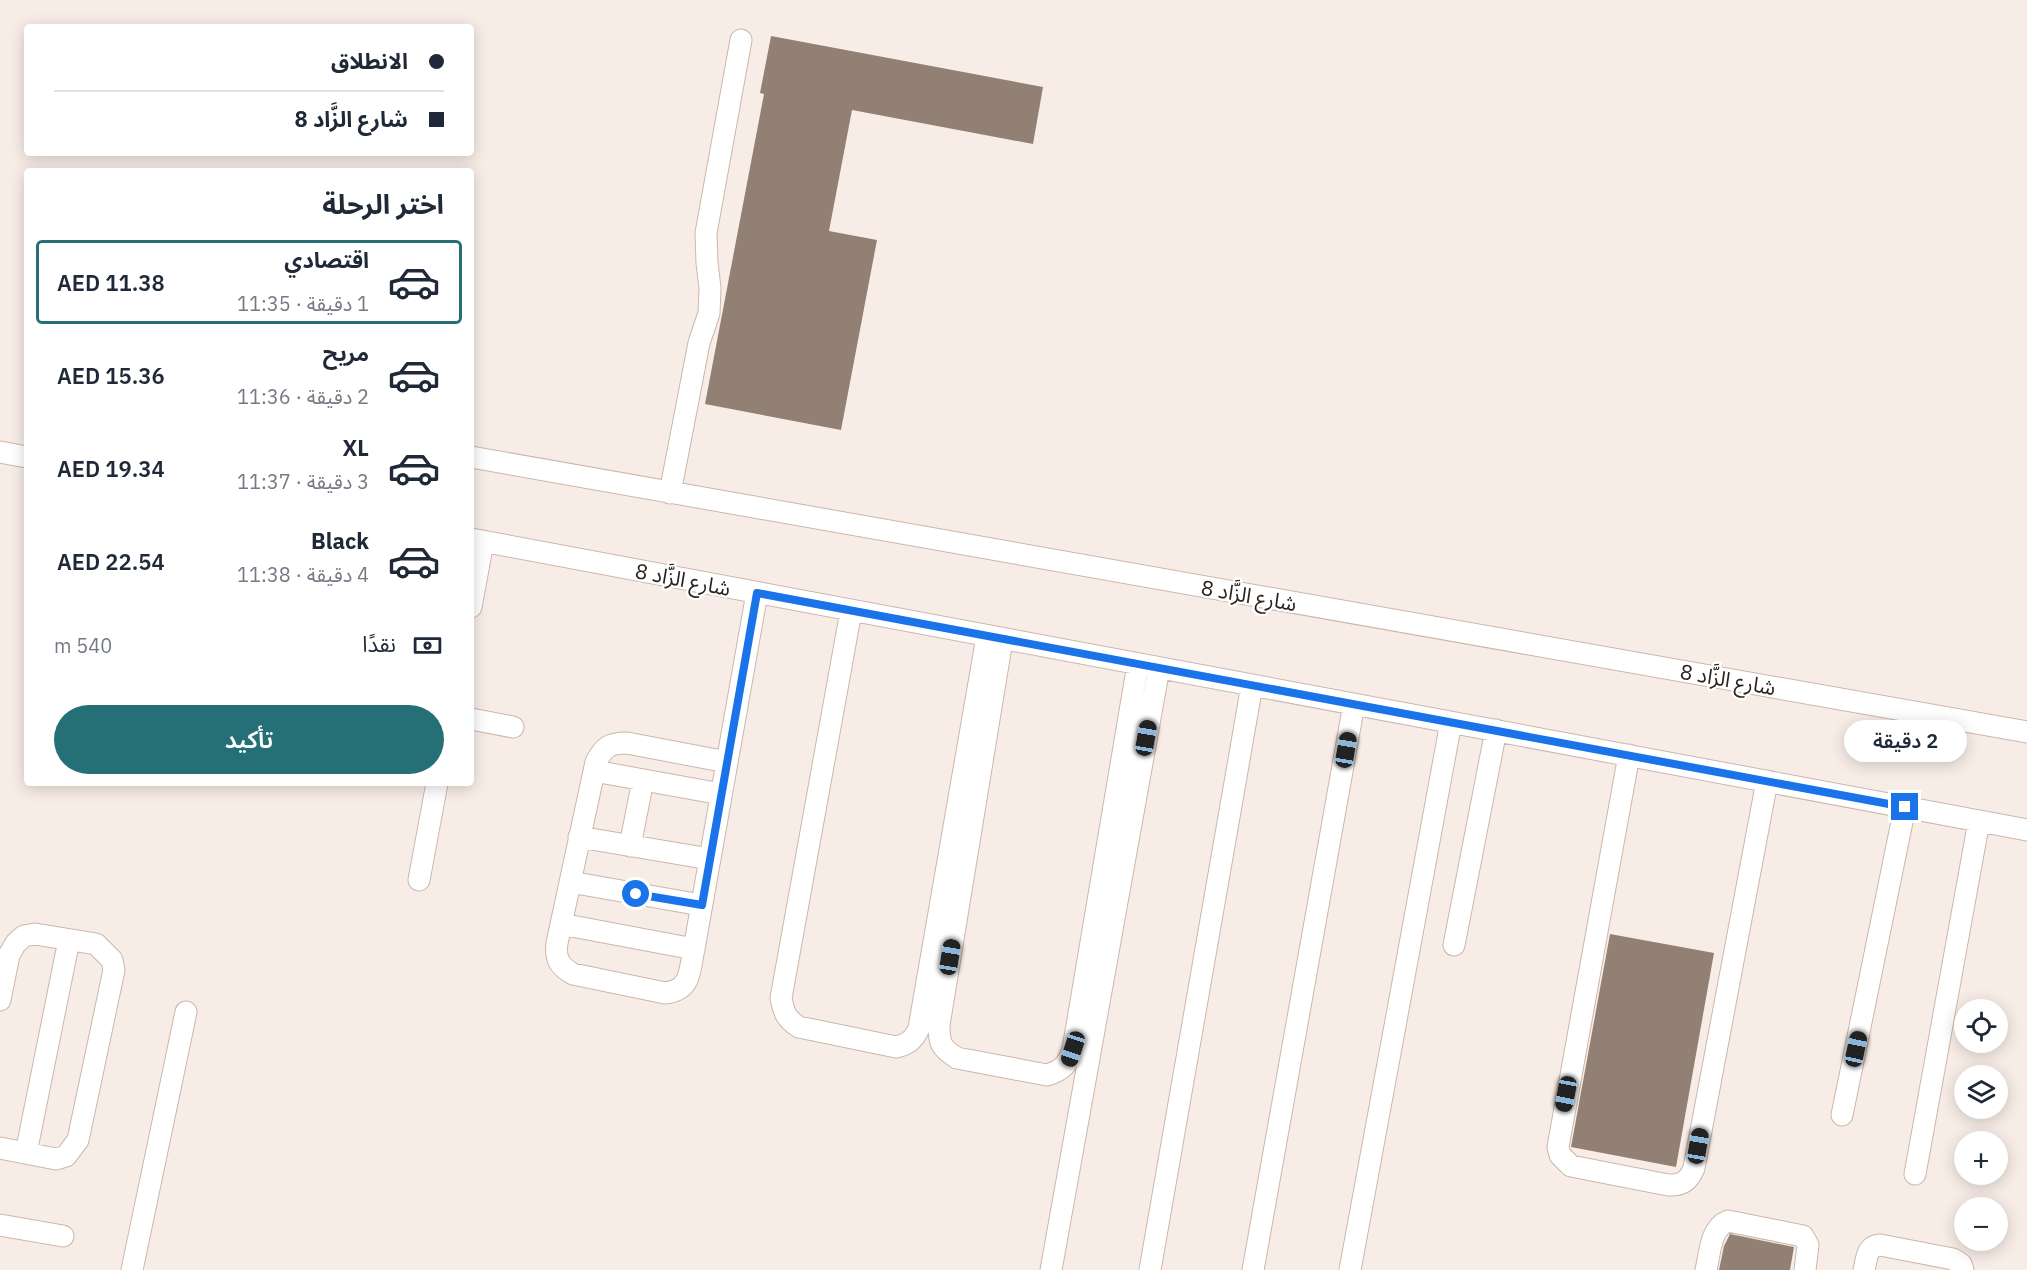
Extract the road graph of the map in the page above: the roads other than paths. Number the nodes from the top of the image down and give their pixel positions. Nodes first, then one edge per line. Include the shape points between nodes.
1 (741, 39) dead end
2 (0, 452) edge
3 (24, 456) edge
4 (474, 458) edge
5 (670, 493) junction
6 (477, 540) edge
7 (474, 573) edge
8 (757, 593) junction
9 (851, 611) junction
10 (994, 638) junction
11 (1149, 666) junction
12 (1252, 685) junction
13 (1354, 704) junction
14 (474, 720) edge
15 (1451, 722) junction
16 (513, 727) dead end
17 (1496, 730) junction
18 (2027, 732) edge
19 (1629, 755) junction
20 (727, 762) junction
21 (594, 771) junction
22 (643, 780) junction
23 (1767, 781) junction
24 (437, 786) edge
25 (721, 794) junction
26 (1905, 807) junction
27 (1979, 821) junction
28 (2027, 830) edge
29 (579, 837) junction
30 (630, 846) junction
31 (710, 859) junction
32 (419, 880) dead end
33 (570, 882) junction
34 (702, 905) junction
35 (561, 924) junction
36 (69, 940) junction
37 (1454, 945) dead end
38 (694, 949) junction
39 (0, 1000) edge
40 (186, 1012) dead end
41 (1842, 1115) dead end
42 (0, 1148) edge
43 (26, 1153) junction
44 (1915, 1174) dead end
45 (0, 1225) edge
46 (63, 1236) dead end
47 (132, 1270) edge
48 (1051, 1270) edge
49 (1150, 1270) edge
50 (1253, 1270) edge
51 (1350, 1270) edge
52 (1706, 1270) edge
53 (1805, 1270) edge
54 (1864, 1270) edge
55 (1963, 1270) edge

1 - 5 street via 706,233 709,313 699,343
2 - 3 street
4 - 5 street, شارع الزَّاد 8
5 - 18 street, شارع الزَّاد 8
6 - 7 street
6 - 8 street, شارع الزَّاد 8
8 - 9 street, شارع الزَّاد 8
8 - 20 street
9 - 10 street, شارع الزَّاد 8
9 - 10 street via 781,998 788,1021 799,1027 896,1047 914,1039 919,1028
10 - 11 street, شارع الزَّاد 8
10 - 11 street via 939,1042 957,1058 1047,1075 1068,1063 1073,1049
11 - 12 street, شارع الزَّاد 8
11 - 48 street
12 - 13 street, شارع الزَّاد 8
12 - 49 street
13 - 15 street, شارع الزَّاد 8
13 - 50 street
14 - 16 street
15 - 17 street, شارع الزَّاد 8
15 - 51 street
17 - 19 street, شارع الزَّاد 8
17 - 37 street
19 - 23 street, شارع الزَّاد 8
19 - 23 street via 1558,1147 1571,1166 1646,1181 1675,1186 1687,1180 1694,1168
20 - 21 street via 615,743 603,750
20 - 25 street
21 - 22 street
21 - 29 street
22 - 25 street
22 - 30 street
23 - 26 street, شارع الزَّاد 8
24 - 32 street
25 - 31 street
26 - 27 street, شارع الزَّاد 8
26 - 41 street
27 - 28 street, شارع الزَّاد 8
27 - 44 street
29 - 30 street
29 - 33 street
30 - 31 street
31 - 34 street
33 - 34 street
33 - 35 street
34 - 38 street
35 - 38 street
35 - 38 street via 556,955 561,967 573,974 665,993 684,987
36 - 39 street via 24,936 9,954
36 - 43 street
36 - 43 street via 96,944 112,960 114,970 78,1140 66,1156 56,1159
40 - 47 street
42 - 43 street
45 - 46 street
52 - 53 street via 1715,1233 1728,1221 1803,1236 1808,1245
54 - 55 street via 1869,1251 1880,1245 1953,1259

